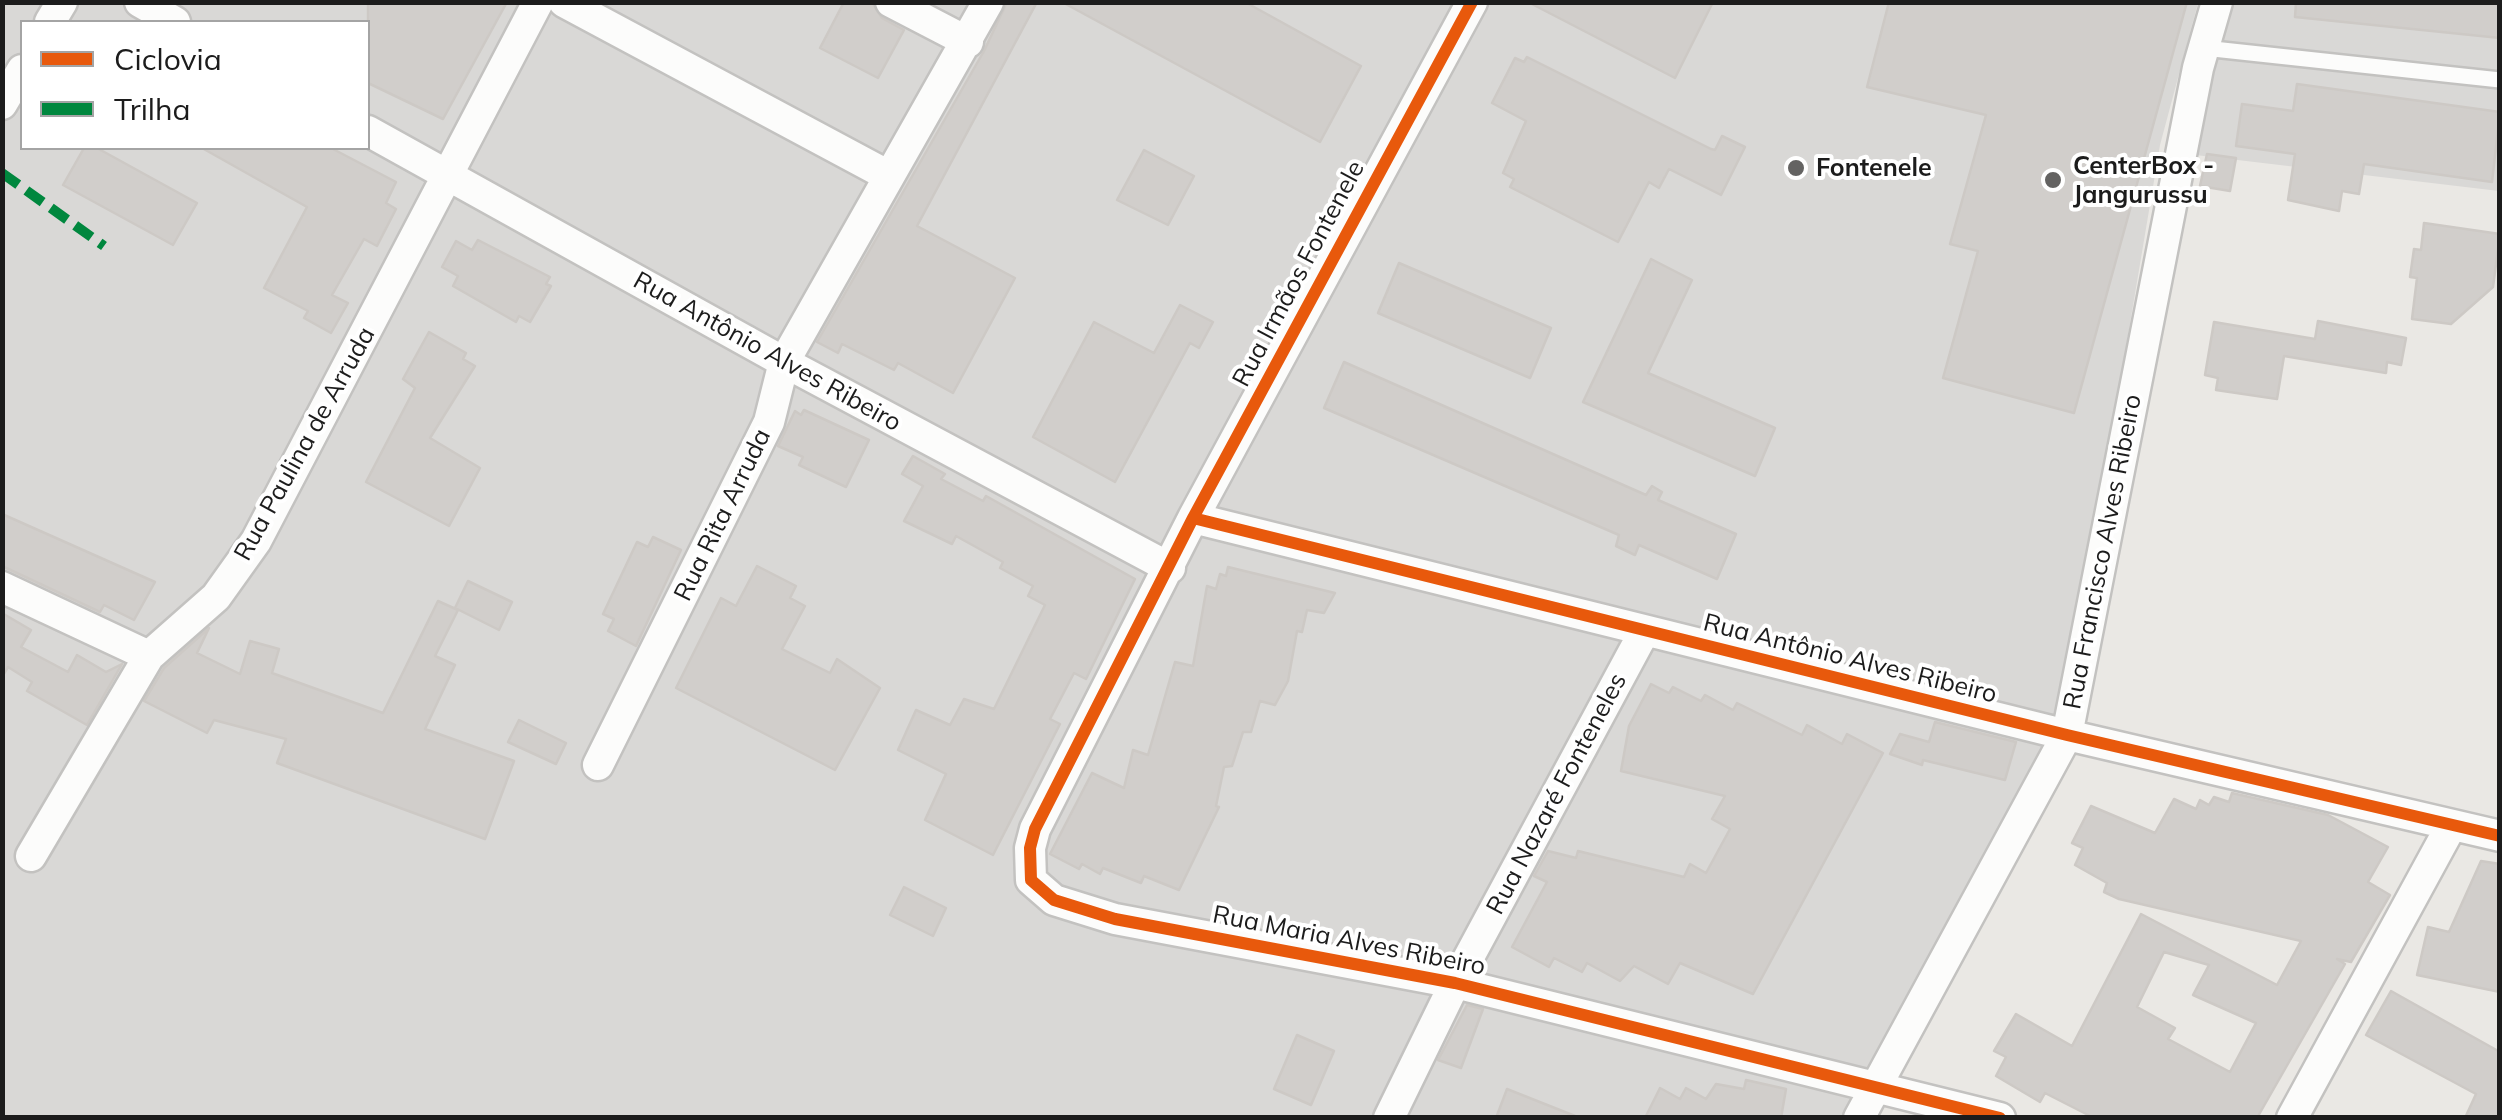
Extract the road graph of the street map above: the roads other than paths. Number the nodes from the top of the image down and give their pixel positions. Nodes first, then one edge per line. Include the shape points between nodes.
1 (140, 2) edge
2 (538, 2) edge
3 (564, 2) edge
4 (891, 2) edge
5 (988, 2) edge
6 (1472, 2) edge
7 (2217, 2) edge
8 (172, 20) edge
9 (968, 42) junction
10 (2204, 48) junction
11 (20, 73) edge
12 (2500, 80) edge
13 (2, 104) edge
14 (370, 131) edge
15 (445, 174) junction
16 (887, 175) junction
17 (784, 362) junction
18 (1193, 518) junction
19 (1170, 568) junction
20 (2, 587) edge
21 (1644, 632) junction
22 (149, 656) junction
23 (2066, 735) junction
24 (598, 765) dead end
25 (2450, 828) junction
26 (2500, 836) edge
27 (32, 856) dead end
28 (1455, 983) junction
29 (1874, 1090) junction
30 (1388, 1118) edge
31 (1858, 1118) edge
32 (2000, 1118) edge
33 (2292, 1118) edge

1 - 8 street
2 - 15 street, Rua Paulina de Arruda
3 - 16 street
4 - 9 street
5 - 9 street, Rua Rita Arruda
6 - 18 street, Rua Irmãos Fontenele
7 - 10 street, Rua Francisco Alves Ribeiro
9 - 16 street, Rua Rita Arruda
10 - 12 lane
10 - 23 street, Rua Francisco Alves Ribeiro
11 - 13 street
14 - 15 street, Rua Antônio Alves Ribeiro
15 - 17 street, Rua Antônio Alves Ribeiro
15 - 22 street, Rua Paulina de Arruda via 256,541 216,597
16 - 17 street, Rua Rita Arruda
17 - 19 street, Rua Antônio Alves Ribeiro
17 - 24 street, Rua Rita Arruda via 762,438
18 - 19 street, Rua Irmãos Fontenele
18 - 21 street, Rua Antônio Alves Ribeiro
19 - 28 street, Rua Maria Alves Ribeiro via 1034,829 1031,880 1054,900 1116,919
20 - 22 street
21 - 23 street, Rua Antônio Alves Ribeiro
21 - 28 street, Rua Nazaré Fonteneles
22 - 27 street, Rua Paulina de Arruda
23 - 25 street, Rua Antônio Alves Ribeiro
23 - 29 street, Rua Francisco Alves Ribeiro
25 - 26 street, Rua Antônio Alves Ribeiro
25 - 33 street
28 - 29 street, Rua Maria Alves Ribeiro
28 - 30 street, Rua Nazaré Fonteneles
29 - 31 street, Rua Francisco Alves Ribeiro
29 - 32 street, Rua Maria Alves Ribeiro

